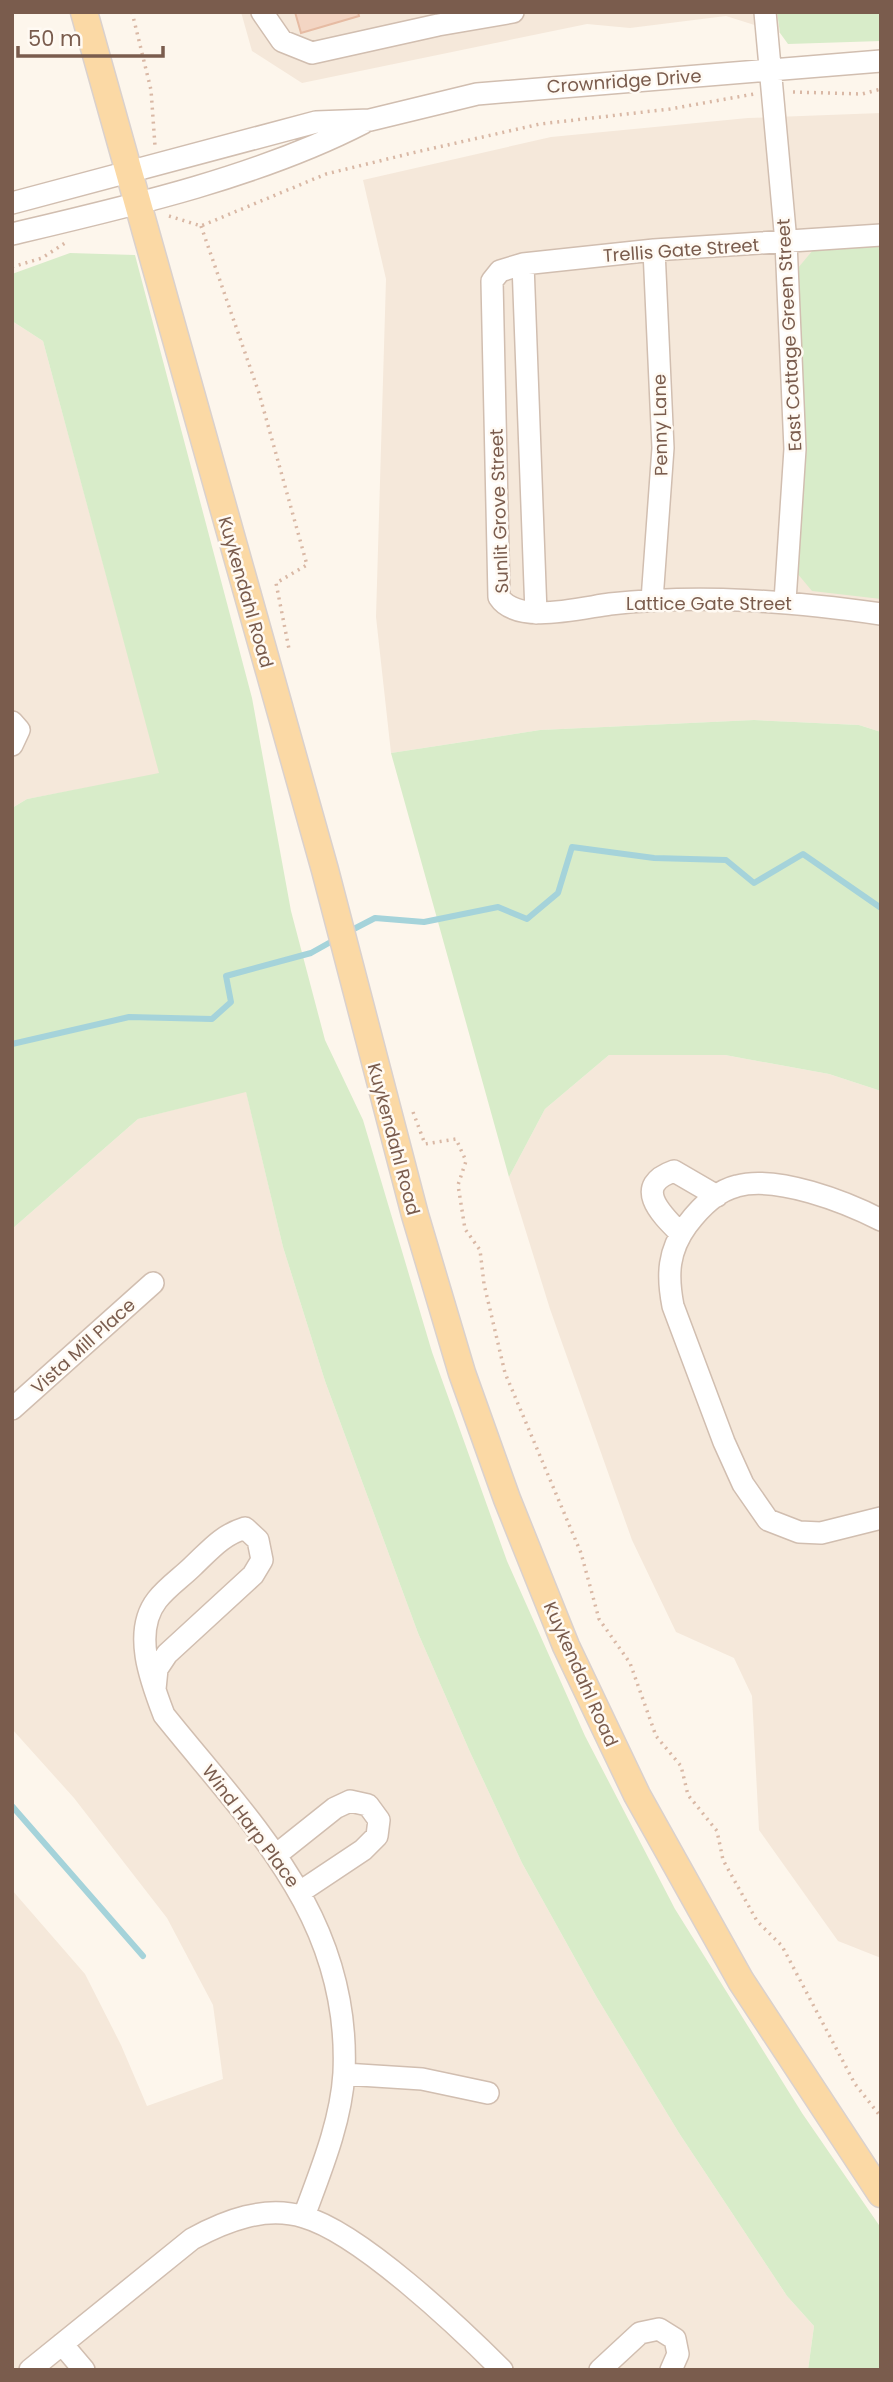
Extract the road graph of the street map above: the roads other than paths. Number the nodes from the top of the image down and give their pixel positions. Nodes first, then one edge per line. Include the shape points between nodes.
1 (83, 12) edge
2 (262, 12) edge
3 (513, 12) edge
4 (765, 12) edge
5 (881, 61) edge
6 (772, 80) junction
7 (370, 120) junction
8 (127, 171) junction
9 (12, 203) edge
10 (138, 210) junction
11 (12, 234) edge
12 (881, 235) edge
13 (786, 242) junction
14 (654, 250) junction
15 (523, 264) junction
16 (652, 600) junction
17 (785, 601) junction
18 (536, 613) junction
19 (881, 614) edge
20 (12, 722) edge
21 (12, 745) edge
22 (717, 1196) junction
23 (881, 1220) edge
24 (681, 1234) junction
25 (153, 1283) dead end
26 (12, 1409) edge
27 (881, 1518) edge
28 (155, 1689) junction
29 (276, 1855) junction
30 (300, 1892) junction
31 (344, 2074) junction
32 (488, 2093) dead end
33 (881, 2194) edge
34 (304, 2216) junction
35 (62, 2343) junction
36 (30, 2370) edge
37 (84, 2370) edge
38 (502, 2370) edge
39 (600, 2370) edge
40 (671, 2370) edge

1 - 8 main road, Kuykendahl Road
2 - 3 street via 282,41 312,53
4 - 6 street, East Cottage Green Street
5 - 6 street, Crownridge Drive
6 - 7 street, Crownridge Drive via 509,90
6 - 13 street, East Cottage Green Street
7 - 8 street, Crownridge Drive via 316,122
7 - 10 street, Crownridge Drive via 322,144 168,193
8 - 9 street, Crownridge Drive
8 - 10 main road, Kuykendahl Road
10 - 11 street, Crownridge Drive
10 - 33 main road, Kuykendahl Road via 462,1373 507,1499 566,1646 637,1795 741,1982
12 - 13 street, Trellis Gate Street
13 - 14 street, Trellis Gate Street
13 - 17 street, East Cottage Green Street via 795,449
14 - 15 street, Trellis Gate Street
14 - 16 street, Penny Lane via 663,448
15 - 18 street, Sunlit Grove Street
15 - 18 street, Sunlit Grove Street via 500,271 492,281 499,597 516,611
16 - 17 street, Lattice Gate Street
16 - 18 street, Lattice Gate Street
17 - 19 street, Lattice Gate Street
20 - 21 street via 19,730
22 - 23 street via 737,1186 758,1184 793,1189 834,1198
22 - 24 street
22 - 24 street via 674,1171 658,1181 652,1190 653,1201
24 - 27 street via 674,1243 669,1283 673,1306 704,1395 743,1484 768,1520 799,1532 821,1533
25 - 26 street, Vista Mill Place
28 - 28 street, Wind Harp Place via 157,1669 167,1654 253,1574 262,1560 258,1540 245,1528 227,1533 156,1601 145,1632
28 - 29 street, Wind Harp Place via 164,1715
29 - 30 street, Wind Harp Place
29 - 30 street via 335,1808 351,1801 368,1805 379,1821 377,1836 363,1850
30 - 31 street, Wind Harp Place via 316,1920 337,1990
31 - 32 street via 422,2079
31 - 34 street, Wind Harp Place via 332,2136
34 - 35 street via 243,2217 218,2225 192,2239
34 - 38 street via 353,2243 416,2292
35 - 36 street
35 - 37 street
39 - 40 street via 639,2333 659,2329 675,2339 678,2354

